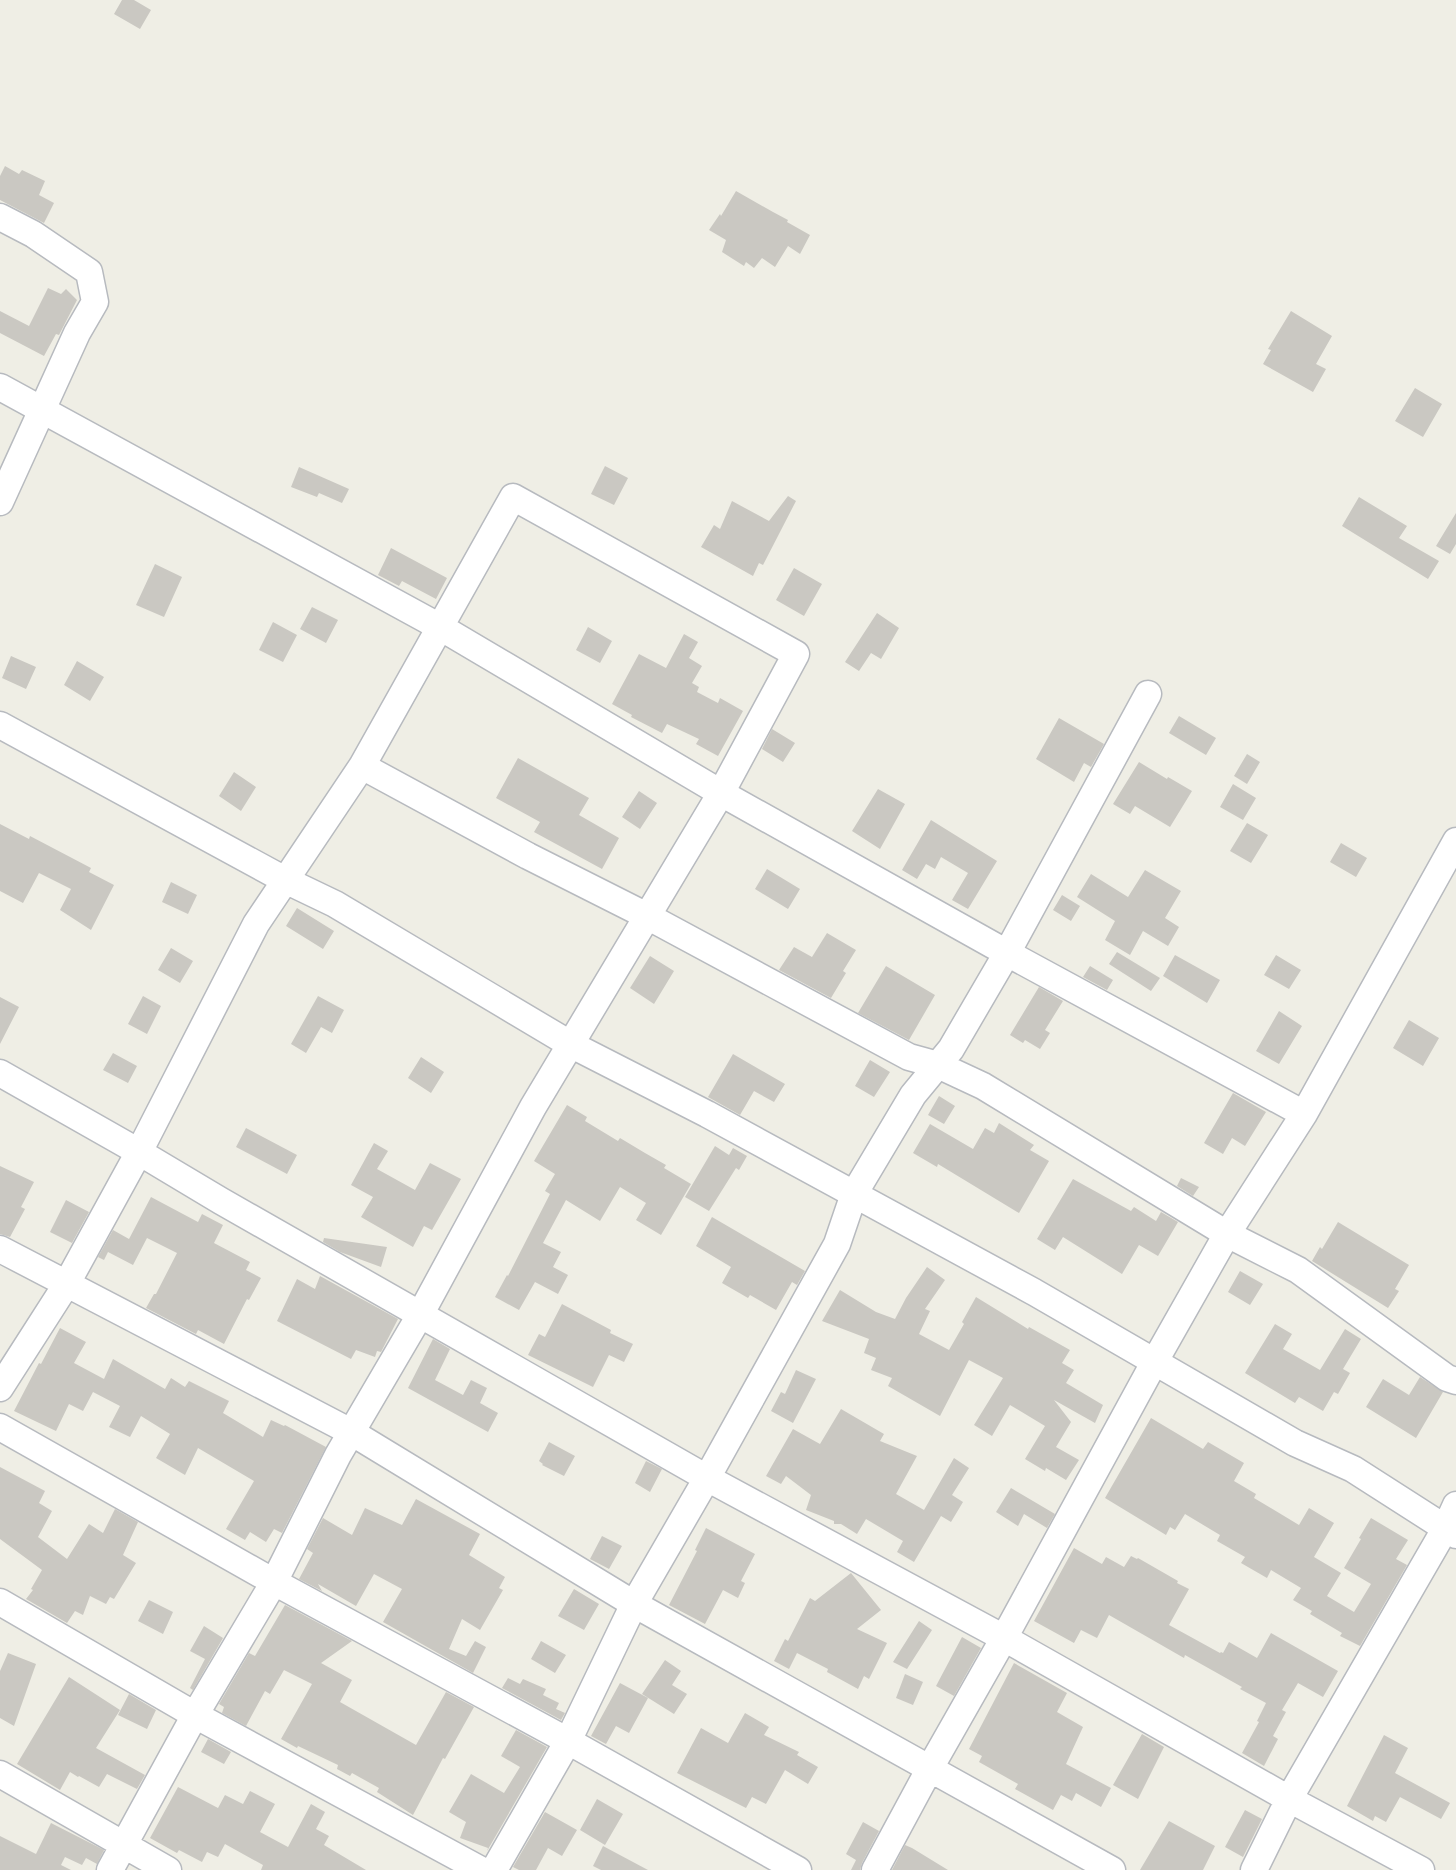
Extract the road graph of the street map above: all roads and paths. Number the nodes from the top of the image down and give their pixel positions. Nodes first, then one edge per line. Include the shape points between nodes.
1 (0, 217) edge
2 (0, 387) edge
3 (42, 409) junction
4 (0, 502) edge
5 (440, 627) junction
6 (1148, 694) dead end
7 (0, 725) edge
8 (362, 766) junction
9 (722, 793) junction
10 (1456, 841) edge
11 (285, 880) junction
12 (647, 916) junction
13 (1006, 953) junction
14 (570, 1044) junction
15 (938, 1065) junction
16 (0, 1073) edge
17 (1304, 1114) junction
18 (139, 1152) junction
19 (854, 1194) junction
20 (1227, 1234) junction
21 (0, 1249) edge
22 (66, 1284) junction
23 (420, 1315) junction
24 (1155, 1361) junction
25 (1456, 1381) edge
26 (0, 1388) edge
27 (0, 1427) edge
28 (351, 1432) junction
29 (707, 1478) junction
30 (1456, 1505) edge
31 (1450, 1532) edge
32 (274, 1582) junction
33 (0, 1602) edge
34 (634, 1604) junction
35 (1004, 1638) junction
36 (195, 1714) junction
37 (568, 1741) junction
38 (930, 1768) junction
39 (0, 1774) edge
40 (1289, 1799) junction
41 (123, 1845) junction
42 (110, 1870) edge
43 (168, 1870) edge
44 (481, 1870) edge
45 (494, 1870) edge
46 (798, 1870) edge
47 (875, 1870) edge
48 (1112, 1870) edge
49 (1254, 1870) edge
50 (1421, 1870) edge

1 - 3 street via 34,234 89,272 95,302
2 - 3 street
3 - 4 street
3 - 5 street
5 - 8 street
5 - 9 street
5 - 9 street via 512,497 796,654
6 - 13 street
7 - 11 street
8 - 11 street
8 - 12 street
9 - 12 street
9 - 13 street
10 - 17 street
11 - 14 street via 335,904
11 - 18 street via 256,924
12 - 14 street
12 - 15 street via 909,1057
13 - 15 street via 951,1049
13 - 17 street
14 - 19 street
14 - 23 street
15 - 19 street via 913,1095
15 - 20 street via 983,1086
16 - 18 street
17 - 20 street
18 - 22 street
18 - 23 street
19 - 24 street
19 - 29 street via 836,1244
20 - 24 street
20 - 25 street via 1298,1270 1447,1378
21 - 22 street
22 - 26 street
22 - 28 street
23 - 28 street
23 - 29 street
24 - 31 street via 1295,1443 1353,1469
24 - 35 street
27 - 32 street
28 - 32 street
28 - 34 street
29 - 34 street
29 - 35 street
30 - 31 street
31 - 40 street
32 - 36 street
32 - 37 street
33 - 36 street
34 - 37 street
34 - 38 street
35 - 38 street
35 - 40 street
36 - 41 street
36 - 44 street
37 - 45 street
37 - 46 street
38 - 47 street
38 - 48 street
39 - 41 street
40 - 49 street
40 - 50 street
41 - 42 street
41 - 43 street

